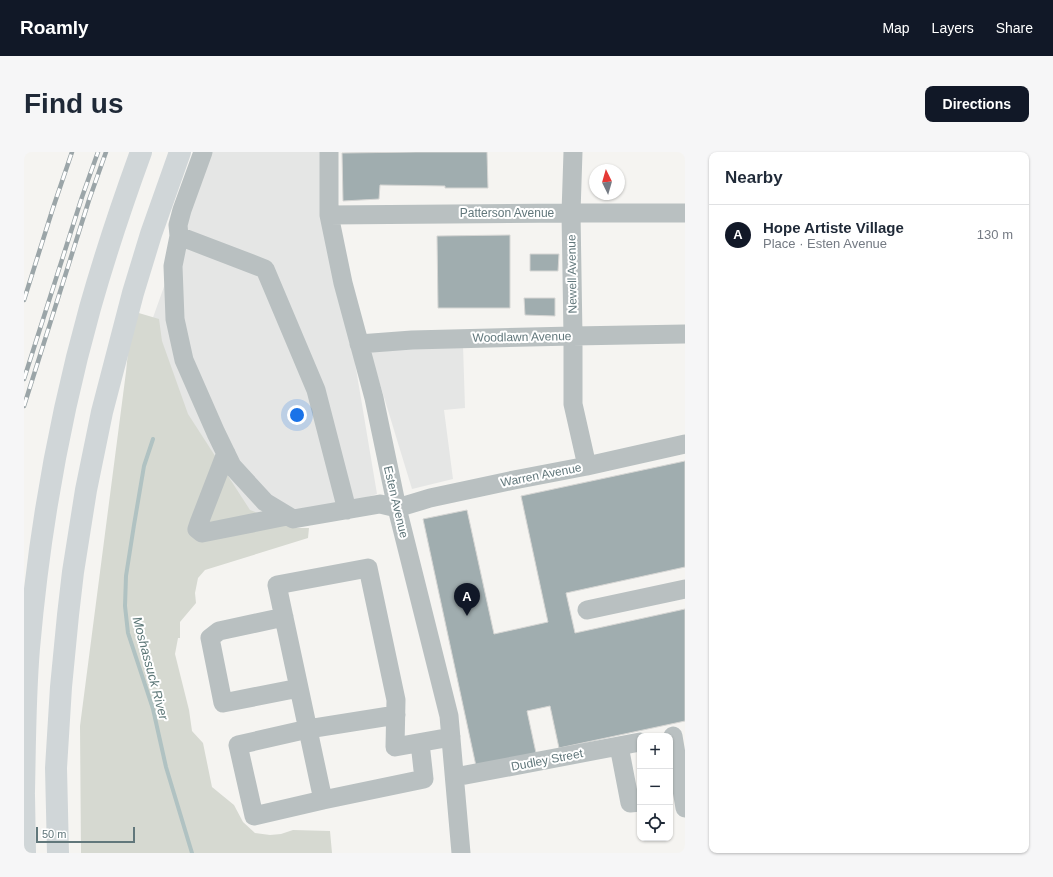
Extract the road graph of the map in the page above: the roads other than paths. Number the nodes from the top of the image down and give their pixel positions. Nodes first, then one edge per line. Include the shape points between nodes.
1 (141, 152) edge
2 (180, 152) edge
3 (203, 152) edge
4 (329, 152) edge
5 (573, 152) edge
6 (571, 213) junction
7 (685, 213) edge
8 (329, 215) junction
9 (179, 236) junction
10 (685, 334) edge
11 (573, 336) junction
12 (359, 344) junction
13 (685, 444) edge
14 (226, 453) junction
15 (587, 466) junction
16 (397, 508) junction
17 (347, 510) junction
18 (287, 516) junction
19 (685, 589) edge
20 (587, 610) dead end
21 (284, 617) junction
22 (299, 688) junction
23 (396, 715) junction
24 (308, 729) junction
25 (676, 735) edge
26 (451, 737) junction
27 (420, 743) junction
28 (637, 743) edge
29 (619, 746) junction
30 (455, 778) junction
31 (24, 792) edge
32 (24, 795) edge
33 (323, 800) junction
34 (679, 800) edge
35 (637, 802) edge
36 (25, 853) edge
37 (58, 853) edge
38 (461, 853) edge

1 - 31 highway via 89,310 52,477 41,541 29,647
2 - 37 highway via 133,293 102,412 86,490 72,579 61,687 56,768
3 - 9 street via 180,217
4 - 8 street, Esten Avenue
5 - 6 street, Newell Avenue
6 - 7 street, Patterson Avenue
6 - 8 street, Patterson Avenue
6 - 11 street, Newell Avenue
8 - 12 street, Esten Avenue
9 - 14 street via 174,266 175,320 184,360
9 - 17 street via 265,269 316,390
10 - 11 street, Woodlawn Avenue
11 - 12 street, Woodlawn Avenue via 412,340
11 - 15 street, Newell Avenue via 573,404
12 - 16 street, Esten Avenue via 374,398
13 - 15 street, Warren Avenue
14 - 18 street via 232,466 264,502
14 - 18 street via 198,529 202,533
15 - 16 street, Warren Avenue via 438,496
16 - 17 street via 380,504
16 - 26 street, Esten Avenue via 449,716
17 - 18 street via 293,519
19 - 20 street
21 - 22 street
21 - 22 street via 219,631 210,638 223,703
21 - 23 street via 277,585 368,568 396,700
22 - 24 street
23 - 24 street
23 - 27 street via 395,747
24 - 33 street
24 - 33 street via 238,745 254,816
25 - 34 street
26 - 27 street
26 - 30 street, Esten Avenue
27 - 33 street via 424,779
28 - 29 street, Dudley Street
29 - 30 street, Dudley Street
29 - 35 street via 630,803
30 - 38 street, Esten Avenue
32 - 36 highway

